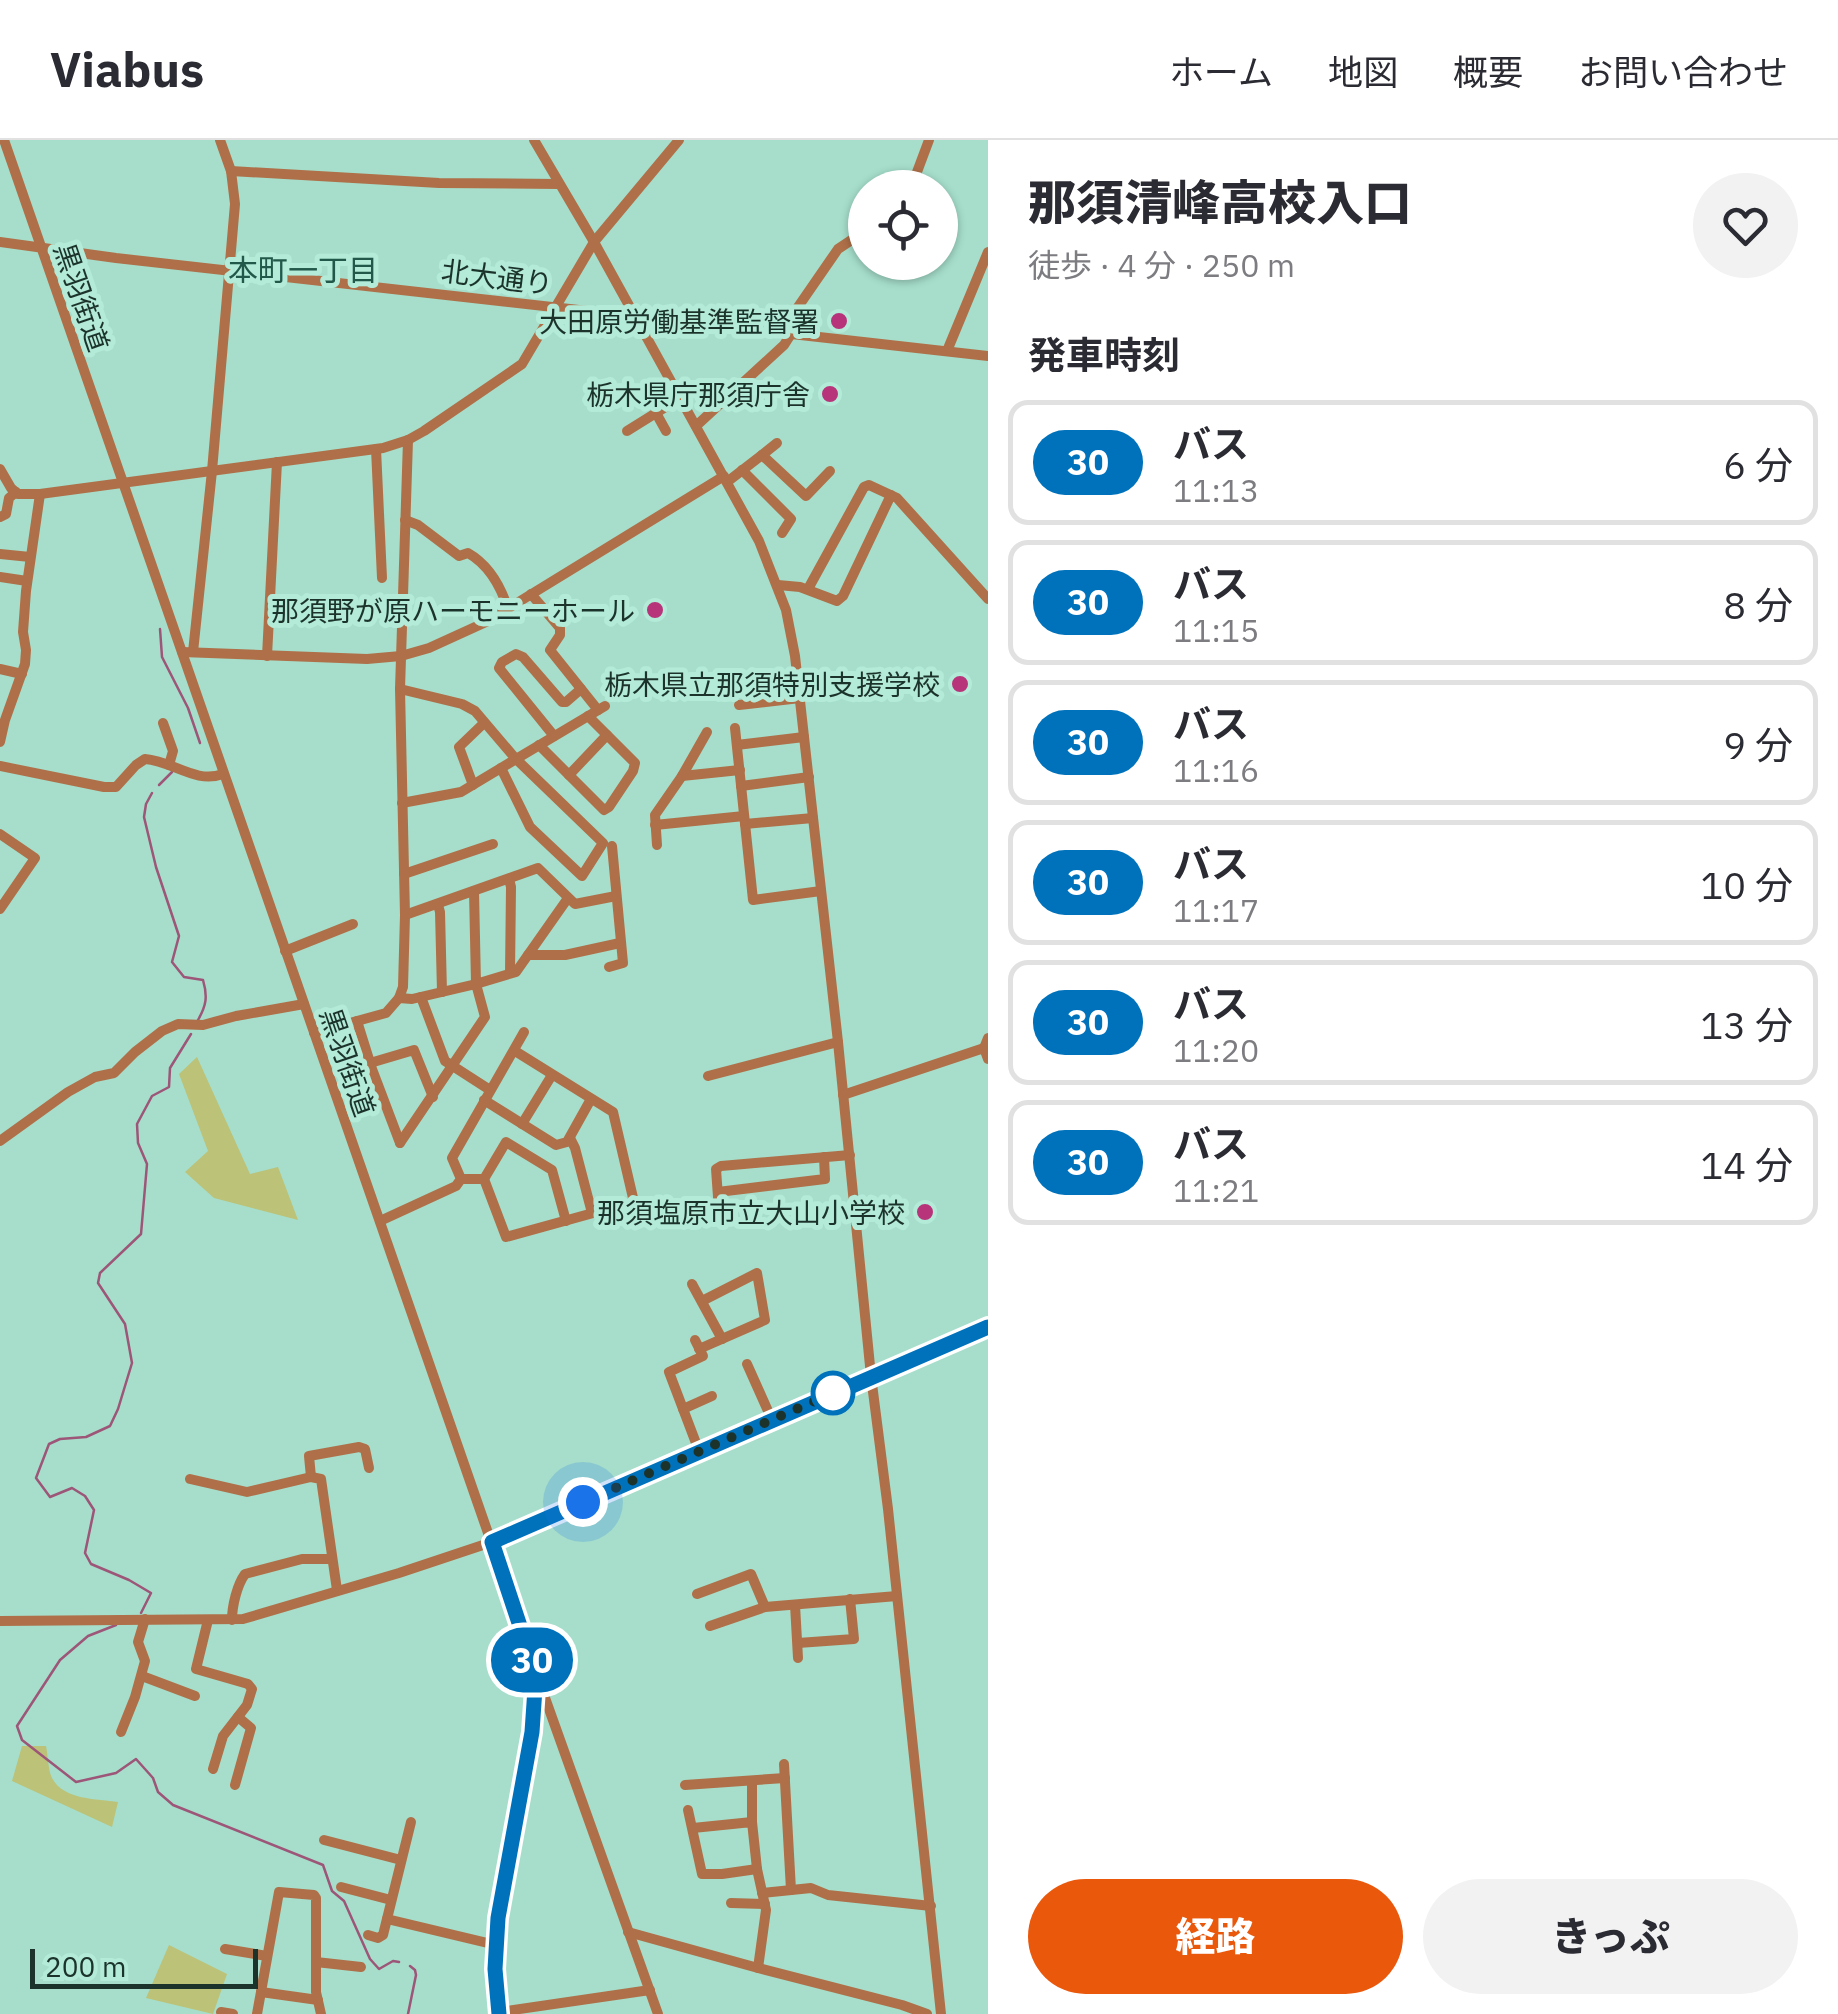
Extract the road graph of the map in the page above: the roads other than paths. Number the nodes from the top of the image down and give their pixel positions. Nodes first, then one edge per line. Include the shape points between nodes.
1 (220, 140) edge
2 (534, 140) edge
3 (679, 140) edge
4 (929, 140) edge
5 (3, 142) edge
6 (918, 170) edge
7 (232, 171) junction
8 (559, 184) junction
9 (0, 242) edge
10 (594, 242) junction
11 (848, 242) edge
12 (40, 248) junction
13 (988, 252) edge
14 (228, 269) junction
15 (556, 306) junction
16 (635, 318) junction
17 (786, 334) junction
18 (947, 351) junction
19 (988, 356) edge
20 (680, 398) junction
21 (656, 413) junction
22 (696, 426) junction
23 (626, 431) dead end
24 (666, 431) dead end
25 (408, 440) junction
26 (777, 443) dead end
27 (376, 449) junction
28 (762, 455) junction
29 (277, 462) junction
30 (0, 469) edge
31 (742, 470) junction
32 (212, 471) junction
33 (830, 471) dead end
34 (725, 479) junction
35 (123, 483) junction
36 (16, 492) junction
37 (40, 494) junction
38 (891, 495) junction
39 (770, 498) junction
40 (753, 502) dead end
41 (0, 517) edge
42 (405, 520) junction
43 (782, 534) dead end
44 (0, 554) edge
45 (30, 556) junction
46 (0, 578) edge
47 (382, 578) dead end
48 (27, 581) junction
49 (778, 585) junction
50 (808, 590) junction
51 (530, 594) junction
52 (988, 600) edge
53 (508, 609) junction
54 (188, 652) junction
55 (267, 656) junction
56 (401, 656) junction
57 (0, 669) edge
58 (22, 674) junction
59 (400, 689) junction
60 (581, 689) junction
61 (800, 698) junction
62 (739, 706) dead end
63 (597, 710) junction
64 (163, 723) dead end
65 (484, 723) junction
66 (735, 728) dead end
67 (707, 732) dead end
68 (607, 735) junction
69 (554, 736) junction
70 (804, 737) junction
71 (0, 742) edge
72 (539, 745) junction
73 (737, 745) junction
74 (515, 758) junction
75 (169, 765) junction
76 (0, 766) edge
77 (501, 768) junction
78 (740, 770) junction
79 (223, 774) junction
80 (569, 775) junction
81 (682, 776) junction
82 (808, 777) junction
83 (472, 785) junction
84 (741, 786) junction
85 (402, 802) junction
86 (813, 818) junction
87 (745, 820) junction
88 (655, 825) junction
89 (2, 839) edge
90 (493, 844) dead end
91 (657, 845) dead end
92 (612, 846) dead end
93 (404, 874) junction
94 (509, 879) junction
95 (474, 891) junction
96 (822, 891) junction
97 (616, 896) junction
98 (568, 898) junction
99 (438, 904) junction
100 (0, 910) edge
101 (405, 915) junction
102 (353, 924) dead end
103 (620, 943) junction
104 (285, 950) junction
105 (528, 956) junction
106 (609, 967) dead end
107 (510, 972) junction
108 (476, 984) junction
109 (442, 992) junction
110 (422, 997) junction
111 (399, 998) junction
112 (304, 1004) junction
113 (357, 1020) junction
114 (524, 1032) dead end
115 (314, 1033) junction
116 (838, 1042) junction
117 (987, 1048) edge
118 (515, 1051) junction
119 (370, 1063) junction
120 (452, 1068) junction
121 (552, 1076) junction
122 (708, 1076) dead end
123 (487, 1095) junction
124 (843, 1095) junction
125 (433, 1097) junction
126 (590, 1099) junction
127 (522, 1124) junction
128 (570, 1138) junction
129 (0, 1142) edge
130 (850, 1155) junction
131 (824, 1157) junction
132 (461, 1179) junction
133 (484, 1179) junction
134 (718, 1192) junction
135 (633, 1202) junction
136 (720, 1211) dead end
137 (592, 1213) junction
138 (637, 1215) dead end
139 (566, 1220) junction
140 (380, 1221) junction
141 (692, 1284) dead end
142 (702, 1301) junction
143 (988, 1327) edge
144 (722, 1339) junction
145 (747, 1364) dead end
146 (871, 1376) junction
147 (712, 1396) dead end
148 (683, 1409) junction
149 (772, 1420) junction
150 (699, 1452) junction
151 (369, 1468) dead end
152 (311, 1478) junction
153 (190, 1479) dead end
154 (492, 1542) junction
155 (332, 1559) junction
156 (337, 1590) junction
157 (697, 1594) dead end
158 (897, 1596) junction
159 (850, 1599) junction
160 (795, 1604) junction
161 (765, 1608) junction
162 (145, 1619) junction
163 (208, 1620) junction
164 (232, 1620) junction
165 (0, 1621) edge
166 (710, 1626) dead end
167 (798, 1642) junction
168 (798, 1658) dead end
169 (536, 1674) junction
170 (142, 1676) junction
171 (195, 1696) dead end
172 (238, 1716) junction
173 (121, 1732) dead end
174 (784, 1764) dead end
175 (239, 1772) junction
176 (785, 1778) junction
177 (752, 1780) junction
178 (235, 1785) dead end
179 (685, 1785) dead end
180 (688, 1810) dead end
181 (411, 1822) dead end
182 (752, 1822) junction
183 (693, 1828) junction
184 (324, 1840) dead end
185 (402, 1860) junction
186 (757, 1869) junction
187 (341, 1887) dead end
188 (791, 1890) junction
189 (764, 1899) junction
190 (391, 1900) junction
191 (731, 1903) dead end
192 (931, 1906) junction
193 (387, 1919) junction
194 (628, 1932) junction
195 (368, 1935) dead end
196 (496, 1945) junction
197 (225, 1949) dead end
198 (268, 1956) junction
199 (316, 1962) junction
200 (361, 1967) dead end
201 (758, 1968) junction
202 (650, 1990) junction
203 (261, 1992) junction
204 (318, 2000) junction
205 (499, 2013) edge
206 (257, 2014) edge
207 (321, 2014) edge
208 (658, 2014) edge
209 (928, 2014) edge
210 (941, 2014) edge

1 - 7 street
2 - 8 street
3 - 10 street
4 - 6 street
5 - 12 street, 黒羽街道
7 - 8 street
7 - 14 street
8 - 10 street
9 - 12 street, 北大通り
10 - 15 street
10 - 16 street
11 - 17 street
12 - 14 street, 北大通り
12 - 35 street, 黒羽街道
13 - 18 street
14 - 15 street, 北大通り
14 - 32 street
15 - 16 street, 北大通り
15 - 25 street via 522,364
16 - 17 street, 北大通り
16 - 20 street
17 - 18 street, 北大通り
17 - 22 street via 784,345
18 - 19 street, 北大通り
20 - 21 street
20 - 22 street
21 - 23 street
21 - 24 street
22 - 34 street
25 - 27 street
25 - 42 street
26 - 28 street
27 - 29 street
27 - 47 street
28 - 31 street
28 - 33 street via 806,496
29 - 32 street
29 - 55 street
30 - 36 street
31 - 34 street
31 - 39 street
32 - 35 street
32 - 54 street
34 - 49 street
34 - 51 street
35 - 37 street
35 - 54 street, 黒羽街道
36 - 37 street
36 - 41 street
37 - 45 street
38 - 50 street via 864,486
38 - 50 street via 843,596 837,601
38 - 52 street
39 - 40 street
39 - 43 street via 790,519
42 - 53 street via 458,556 475,556
42 - 56 street
44 - 45 street
45 - 48 street
46 - 48 street
48 - 58 street
49 - 50 street
49 - 61 street
51 - 53 street
51 - 60 street via 560,628 550,650
53 - 56 street via 446,642
54 - 55 street
54 - 79 street, 黒羽街道
55 - 56 street
56 - 59 street
57 - 58 street
58 - 71 street
59 - 65 street via 462,704
59 - 85 street
60 - 63 street
60 - 69 street via 562,702 523,657 502,662 500,668
61 - 62 street
61 - 70 street
63 - 68 street
63 - 69 street
64 - 75 street via 173,751
65 - 74 street
65 - 83 street via 459,747
66 - 73 street
67 - 81 street
68 - 80 street
68 - 80 street via 635,763 610,807 604,810
69 - 72 street
70 - 73 street
70 - 82 street
72 - 74 street
72 - 80 street
73 - 78 street
74 - 77 street
74 - 77 street via 603,842 582,876 530,827
75 - 76 street via 145,759 116,787
75 - 79 street via 205,778
77 - 83 street
78 - 81 street
78 - 84 street
79 - 104 street, 黒羽街道
81 - 88 street via 654,815
82 - 84 street
82 - 86 street
83 - 85 street
84 - 87 street
85 - 93 street
86 - 87 street
86 - 96 street
87 - 88 street
87 - 96 street via 753,900
88 - 91 street
89 - 100 street via 35,858
90 - 93 street
92 - 97 street
93 - 101 street
94 - 95 street
94 - 98 street via 538,868
94 - 107 street
95 - 99 street
95 - 108 street
96 - 116 street
97 - 98 street via 576,904
97 - 103 street
98 - 105 street
99 - 101 street
99 - 109 street
101 - 111 street
102 - 104 street
103 - 105 street
103 - 106 street via 622,963
104 - 112 street, 黒羽街道
105 - 107 street
107 - 108 street
108 - 109 street
108 - 120 street via 485,1017
109 - 110 street
110 - 111 street
110 - 120 street
111 - 113 street via 386,1012
112 - 115 street, 黒羽街道
112 - 129 street via 162,1031 114,1073 68,1092
113 - 115 street
113 - 119 street
114 - 118 street
115 - 140 street, 黒羽街道
116 - 122 street
116 - 124 street
117 - 124 street
118 - 121 street
118 - 123 street
119 - 125 street via 414,1050
119 - 125 street via 400,1143
120 - 123 street
120 - 125 street
121 - 126 street
121 - 127 street
123 - 127 street
123 - 132 street via 452,1158
124 - 130 street
126 - 128 street
126 - 135 street via 613,1112
127 - 128 street via 556,1145
128 - 137 street
130 - 131 street
130 - 146 street
131 - 134 street via 826,1180
131 - 134 street via 721,1166
132 - 133 street
132 - 140 street
133 - 139 street via 506,1237
133 - 139 street via 506,1142 552,1170
134 - 136 street
135 - 137 street
135 - 138 street
137 - 139 street
140 - 154 street, 黒羽街道
141 - 142 street
142 - 144 street
142 - 144 street via 757,1274 765,1320
143 - 146 street
144 - 148 street via 697,1345 703,1356 669,1372
145 - 149 street
146 - 149 street
146 - 158 street
147 - 148 street
148 - 150 street
149 - 150 street
150 - 154 street
151 - 152 street via 359,1447 309,1456
152 - 153 street via 246,1492
152 - 155 street via 322,1482
154 - 156 street
154 - 169 street, 黒羽街道
155 - 156 street
155 - 164 street via 302,1559 245,1574
156 - 164 street
157 - 161 street via 752,1574
158 - 159 street
158 - 192 street
159 - 160 street
159 - 167 street via 854,1638
160 - 161 street
160 - 167 street
161 - 166 street
162 - 163 street
162 - 165 street
162 - 170 street via 138,1642 145,1657
163 - 164 street
163 - 172 street via 195,1666 251,1686
167 - 168 street
169 - 194 street
169 - 196 street, 黒羽街道
170 - 171 street
170 - 173 street
172 - 175 street via 251,1728
172 - 175 street via 223,1736 214,1767
174 - 176 street
175 - 178 street
176 - 177 street
176 - 188 street
177 - 179 street
177 - 182 street
180 - 183 street
181 - 185 street
182 - 183 street
182 - 186 street
183 - 186 street via 702,1874
184 - 185 street
185 - 190 street
186 - 189 street
187 - 190 street
188 - 189 street
188 - 192 street
189 - 191 street
189 - 201 street
190 - 193 street
192 - 210 street
193 - 195 street via 381,1937
193 - 196 street
194 - 201 street
194 - 202 street
196 - 205 street, 黒羽街道
197 - 198 street
198 - 199 street via 279,1892 308,1894 316,1898
198 - 203 street
199 - 200 street
199 - 204 street
201 - 209 street
202 - 205 street
202 - 208 street
203 - 204 street
203 - 206 street
204 - 207 street

